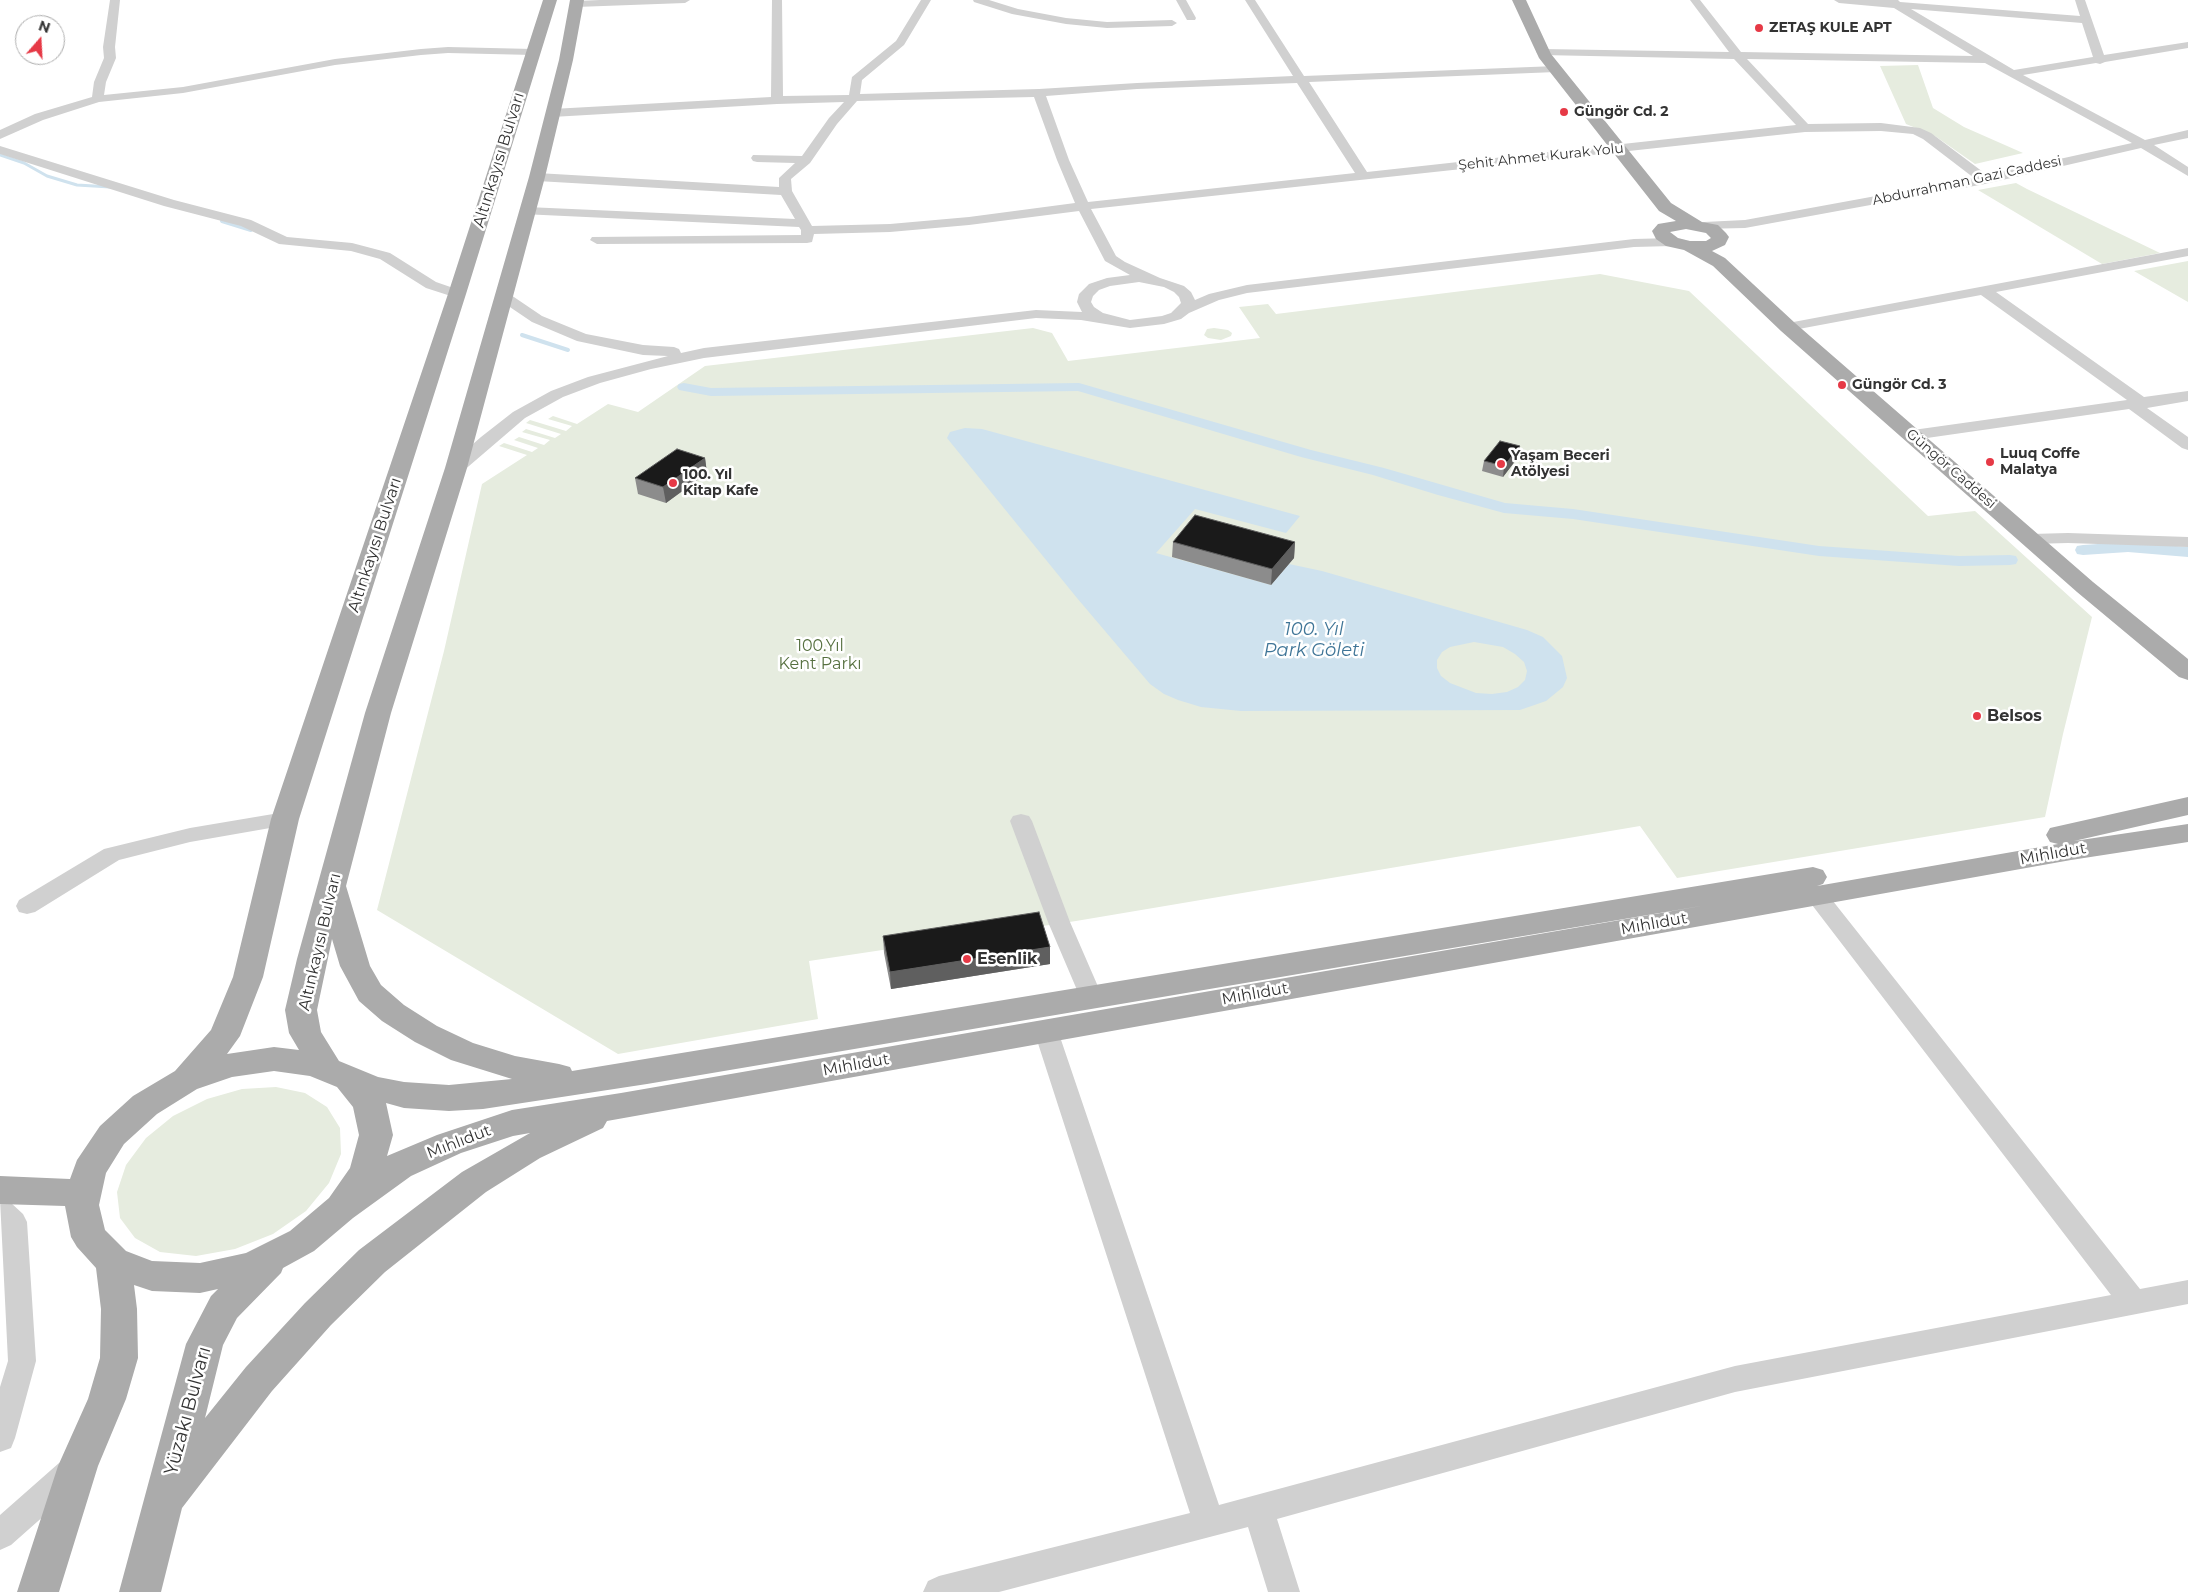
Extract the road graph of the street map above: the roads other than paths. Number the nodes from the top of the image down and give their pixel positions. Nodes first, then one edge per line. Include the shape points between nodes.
1 (115, 0) edge
2 (550, 0) edge
3 (685, 0) edge
4 (777, 0) edge
5 (926, 0) edge
6 (978, 0) edge
7 (1181, 0) edge
8 (1250, 0) edge
9 (1520, 0) edge
10 (1695, 0) edge
11 (1839, 0) edge
12 (2080, 0) edge
13 (576, 2) edge
14 (1895, 3) edge
15 (1191, 18) dead end
16 (2086, 20) junction
17 (1172, 23) dead end
18 (2188, 45) edge
19 (533, 52) junction
20 (1542, 52) junction
21 (1738, 56) junction
22 (1987, 60) junction
23 (2100, 61) junction
24 (1556, 69) junction
25 (2014, 74) junction
26 (1302, 78) junction
27 (1039, 93) junction
28 (854, 98) junction
29 (98, 99) junction
30 (777, 100) junction
31 (552, 113) junction
32 (1805, 128) junction
33 (2188, 134) edge
34 (0, 135) edge
35 (2141, 143) junction
36 (1617, 149) junction
37 (0, 150) edge
38 (757, 158) dead end
39 (806, 160) junction
40 (2188, 172) edge
41 (1363, 176) junction
42 (537, 178) junction
43 (1985, 180) junction
44 (785, 191) junction
45 (1083, 206) junction
46 (1665, 207) junction
47 (527, 211) junction
48 (1745, 224) junction
49 (1700, 225) junction
50 (806, 227) junction
51 (1668, 233) junction
52 (598, 240) dead end
53 (1718, 247) junction
54 (2188, 252) edge
55 (1110, 258) junction
56 (1161, 282) junction
57 (1247, 289) junction
58 (1090, 291) junction
59 (1985, 291) junction
60 (457, 294) junction
61 (503, 296) junction
62 (1184, 310) junction
63 (1036, 314) junction
64 (1112, 321) junction
65 (1788, 327) junction
66 (704, 353) junction
67 (2188, 396) edge
68 (2138, 404) junction
69 (1913, 436) junction
70 (2188, 445) edge
71 (456, 468) junction
72 (2031, 540) junction
73 (2188, 542) edge
74 (2188, 672) edge
75 (2188, 806) edge
76 (285, 819) junction
77 (1020, 821) dead end
78 (2188, 833) edge
79 (332, 886) junction
80 (1817, 896) junction
81 (27, 906) dead end
82 (1091, 998) junction
83 (1046, 1031) junction
84 (338, 1074) junction
85 (186, 1080) junction
86 (582, 1081) junction
87 (621, 1106) junction
88 (0, 1190) edge
89 (84, 1193) junction
90 (341, 1208) junction
91 (0, 1210) edge
92 (279, 1252) junction
93 (112, 1262) junction
94 (2188, 1292) edge
95 (2133, 1302) junction
96 (0, 1438) edge
97 (78, 1466) junction
98 (163, 1501) junction
99 (1258, 1510) junction
100 (1209, 1523) junction
101 (0, 1535) edge
102 (38, 1592) edge
103 (140, 1592) edge
104 (939, 1592) edge
105 (1284, 1592) edge

1 - 29 street via 110,58 100,82
2 - 19 main road, Altınkayısı Bulvarı
3 - 13 street
4 - 30 street
5 - 28 street via 900,43 856,79
6 - 17 street via 1016,12 1066,21 1107,25
7 - 15 street
8 - 26 street
9 - 20 main road
10 - 21 street
11 - 14 street
12 - 16 street
13 - 31 main road, Altınkayısı Bulvarı
14 - 16 street
14 - 22 street
16 - 23 street
18 - 23 street
19 - 29 street via 421,52 335,62 183,90
19 - 60 main road, Altınkayısı Bulvarı
20 - 21 street
20 - 24 main road
21 - 22 street
21 - 32 street
22 - 25 street
23 - 25 street
24 - 26 street
24 - 36 main road
25 - 35 street
26 - 27 street
26 - 41 street
27 - 28 street
27 - 45 street
28 - 30 street
28 - 39 street via 833,121
29 - 34 street via 39,117
30 - 31 street
31 - 42 main road, Altınkayısı Bulvarı
32 - 36 street, Şehit Ahmet Kurak Yolu
32 - 43 street, Şehit Ahmet Kurak Yolu via 1881,127 1916,131
33 - 35 street, Abdurrahman Gazi Caddesi
35 - 40 street
35 - 43 street, Abdurrahman Gazi Caddesi
36 - 41 street, Şehit Ahmet Kurak Yolu
36 - 46 main road
37 - 60 street via 246,224 284,241 352,247 385,256 431,285
38 - 39 street
39 - 44 street via 785,178
41 - 45 street, Şehit Ahmet Kurak Yolu
42 - 44 street
42 - 47 main road, Altınkayısı Bulvarı
43 - 48 street, Abdurrahman Gazi Caddesi
44 - 50 street
45 - 50 street, Şehit Ahmet Kurak Yolu via 908,226
45 - 55 street
46 - 49 main road
46 - 51 main road
47 - 50 street, Şehit Ahmet Kurak Yolu
47 - 61 main road, Altınkayısı Bulvarı
48 - 49 street, Abdurrahman Gazi Caddesi
48 - 53 street, Abdurrahman Gazi Caddesi
49 - 51 main road
49 - 53 main road via 1717,233
50 - 52 street via 807,239
51 - 53 main road, Güngör Caddesi via 1690,246
51 - 57 street via 1634,243
53 - 65 main road, Güngör Caddesi
54 - 59 street
55 - 56 street
55 - 58 street via 1103,277
56 - 57 street via 1199,288
56 - 58 street via 1123,279 1107,282
56 - 62 street via 1179,289 1186,296 1188,302
57 - 62 street via 1202,301
58 - 63 street
58 - 64 street via 1084,302 1088,310
59 - 65 street
59 - 68 street
60 - 76 main road, Altınkayısı Bulvarı
61 - 66 street via 537,318 582,338 642,350
61 - 71 main road, Altınkayısı Bulvarı
62 - 64 street via 1176,316 1149,323
63 - 64 street
63 - 66 street
65 - 69 main road, Güngör Caddesi
66 - 71 street via 619,372 557,394 519,415
67 - 68 street
68 - 69 street
68 - 70 street
69 - 72 main road, Güngör Caddesi
71 - 79 main road, Altınkayısı Bulvarı via 378,713
72 - 73 street
72 - 74 main road, Güngör Caddesi
75 - 82 main road, Mıhlıdut via 2053,837
76 - 81 street via 190,835 112,854
76 - 85 main road, Altınkayısı Bulvarı via 248,977 224,1036
77 - 82 street
78 - 80 main road, Mıhlıdut
79 - 84 main road, Altınkayısı Bulvarı via 301,1010 305,1033
79 - 86 main road via 355,966 370,993 393,1013 462,1052 515,1068
80 - 83 main road, Mıhlıdut
80 - 95 street
82 - 86 main road, Mıhlıdut
83 - 87 main road, Mıhlıdut
83 - 100 street
84 - 85 main road, Mıhlıdut via 314,1064 274,1059 230,1065
84 - 86 main road, Mıhlıdut via 372,1088 404,1095 450,1098
84 - 90 main road, Altınkayısı Bulvarı via 369,1103 376,1135 366,1172
85 - 89 main road via 145,1105 112,1135 90,1170
87 - 90 main road, Mıhlıdut via 512,1123 449,1144 399,1166
87 - 98 main road via 528,1149 474,1182 372,1261 259,1379
88 - 89 main road
89 - 93 main road via 82,1205 89,1237
90 - 92 main road via 302,1241
91 - 96 street via 13,1222 22,1361
92 - 93 main road via 252,1266 200,1278 152,1276
92 - 98 main road, Yüzakı Bulvarı via 224,1307 205,1344
93 - 97 main road via 119,1309 119,1358 107,1399
94 - 95 street
95 - 99 street via 1735,1379
97 - 101 street
97 - 102 main road
98 - 103 main road, Yüzakı Bulvarı
99 - 100 street
99 - 105 street
100 - 104 street

